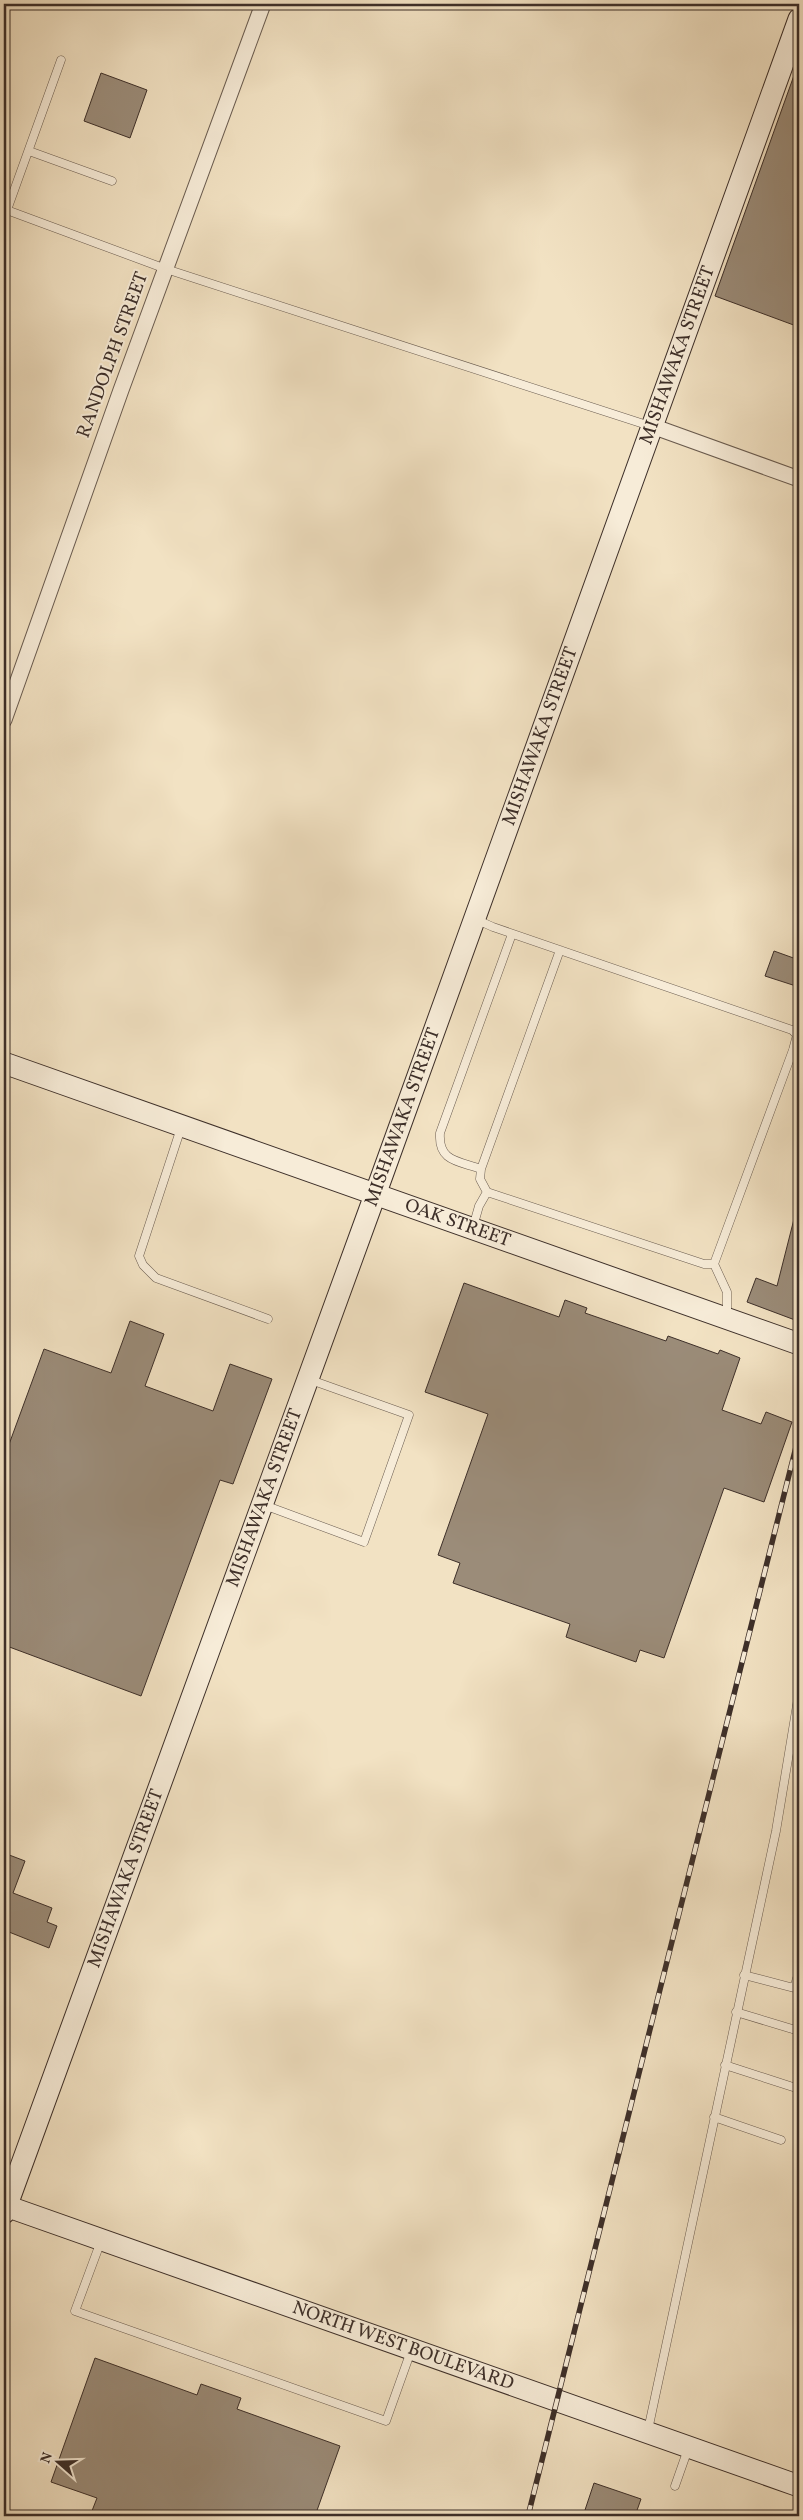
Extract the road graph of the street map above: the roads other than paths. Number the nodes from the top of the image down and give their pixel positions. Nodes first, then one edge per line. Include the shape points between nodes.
1 (263, 4) edge
2 (799, 19) edge
3 (61, 60) dead end
4 (29, 151) junction
5 (112, 181) dead end
6 (6, 210) edge
7 (166, 269) junction
8 (652, 426) junction
9 (799, 479) edge
10 (4, 720) edge
11 (475, 919) junction
12 (512, 934) junction
13 (560, 950) junction
14 (798, 1035) edge
15 (4, 1063) edge
16 (182, 1126) junction
17 (482, 1169) junction
18 (487, 1192) junction
19 (375, 1195) junction
20 (472, 1229) junction
21 (714, 1264) junction
22 (727, 1318) junction
23 (268, 1319) dead end
24 (799, 1344) edge
25 (308, 1379) junction
26 (262, 1504) junction
27 (799, 1693) edge
28 (799, 1972) edge
29 (744, 1975) junction
30 (736, 2012) junction
31 (799, 2032) edge
32 (725, 2065) junction
33 (796, 2088) dead end
34 (714, 2116) junction
35 (781, 2140) dead end
36 (5, 2208) edge
37 (101, 2240) junction
38 (411, 2349) junction
39 (648, 2432) junction
40 (688, 2447) junction
41 (675, 2486) dead end
42 (799, 2486) edge

1 - 7 street, RANDOLPH STREET
2 - 8 street, MISHAWAKA STREET
3 - 4 lane
4 - 5 lane
4 - 6 lane
6 - 7 lane
7 - 8 lane
7 - 10 street, RANDOLPH STREET
8 - 9 street
8 - 11 street, MISHAWAKA STREET
11 - 12 lane
11 - 19 street, MISHAWAKA STREET
12 - 13 lane
12 - 17 lane via 440,1133 439,1147 445,1156
13 - 14 lane via 792,1030
13 - 17 lane
14 - 21 lane
15 - 16 street, OAK STREET
16 - 19 street, OAK STREET
16 - 23 lane via 139,1256 143,1265 156,1278
17 - 18 lane via 480,1179
18 - 20 lane
18 - 21 lane via 704,1264
19 - 20 street, OAK STREET
19 - 25 street, MISHAWAKA STREET
20 - 22 street, OAK STREET
21 - 22 lane via 728,1292
22 - 24 street, OAK STREET
25 - 26 street, MISHAWAKA STREET
25 - 26 lane via 409,1415 364,1542
26 - 36 street, MISHAWAKA STREET
27 - 29 lane via 776,1832
28 - 29 lane via 794,1988
29 - 30 lane
30 - 31 lane
30 - 32 lane
32 - 33 lane
32 - 34 lane
34 - 35 lane
34 - 39 lane
36 - 37 street, NORTH WEST BOULEVARD
37 - 38 street, NORTH WEST BOULEVARD
37 - 38 lane via 75,2311 386,2421
38 - 39 street, NORTH WEST BOULEVARD
39 - 40 street, NORTH WEST BOULEVARD
40 - 41 lane
40 - 42 street, NORTH WEST BOULEVARD

